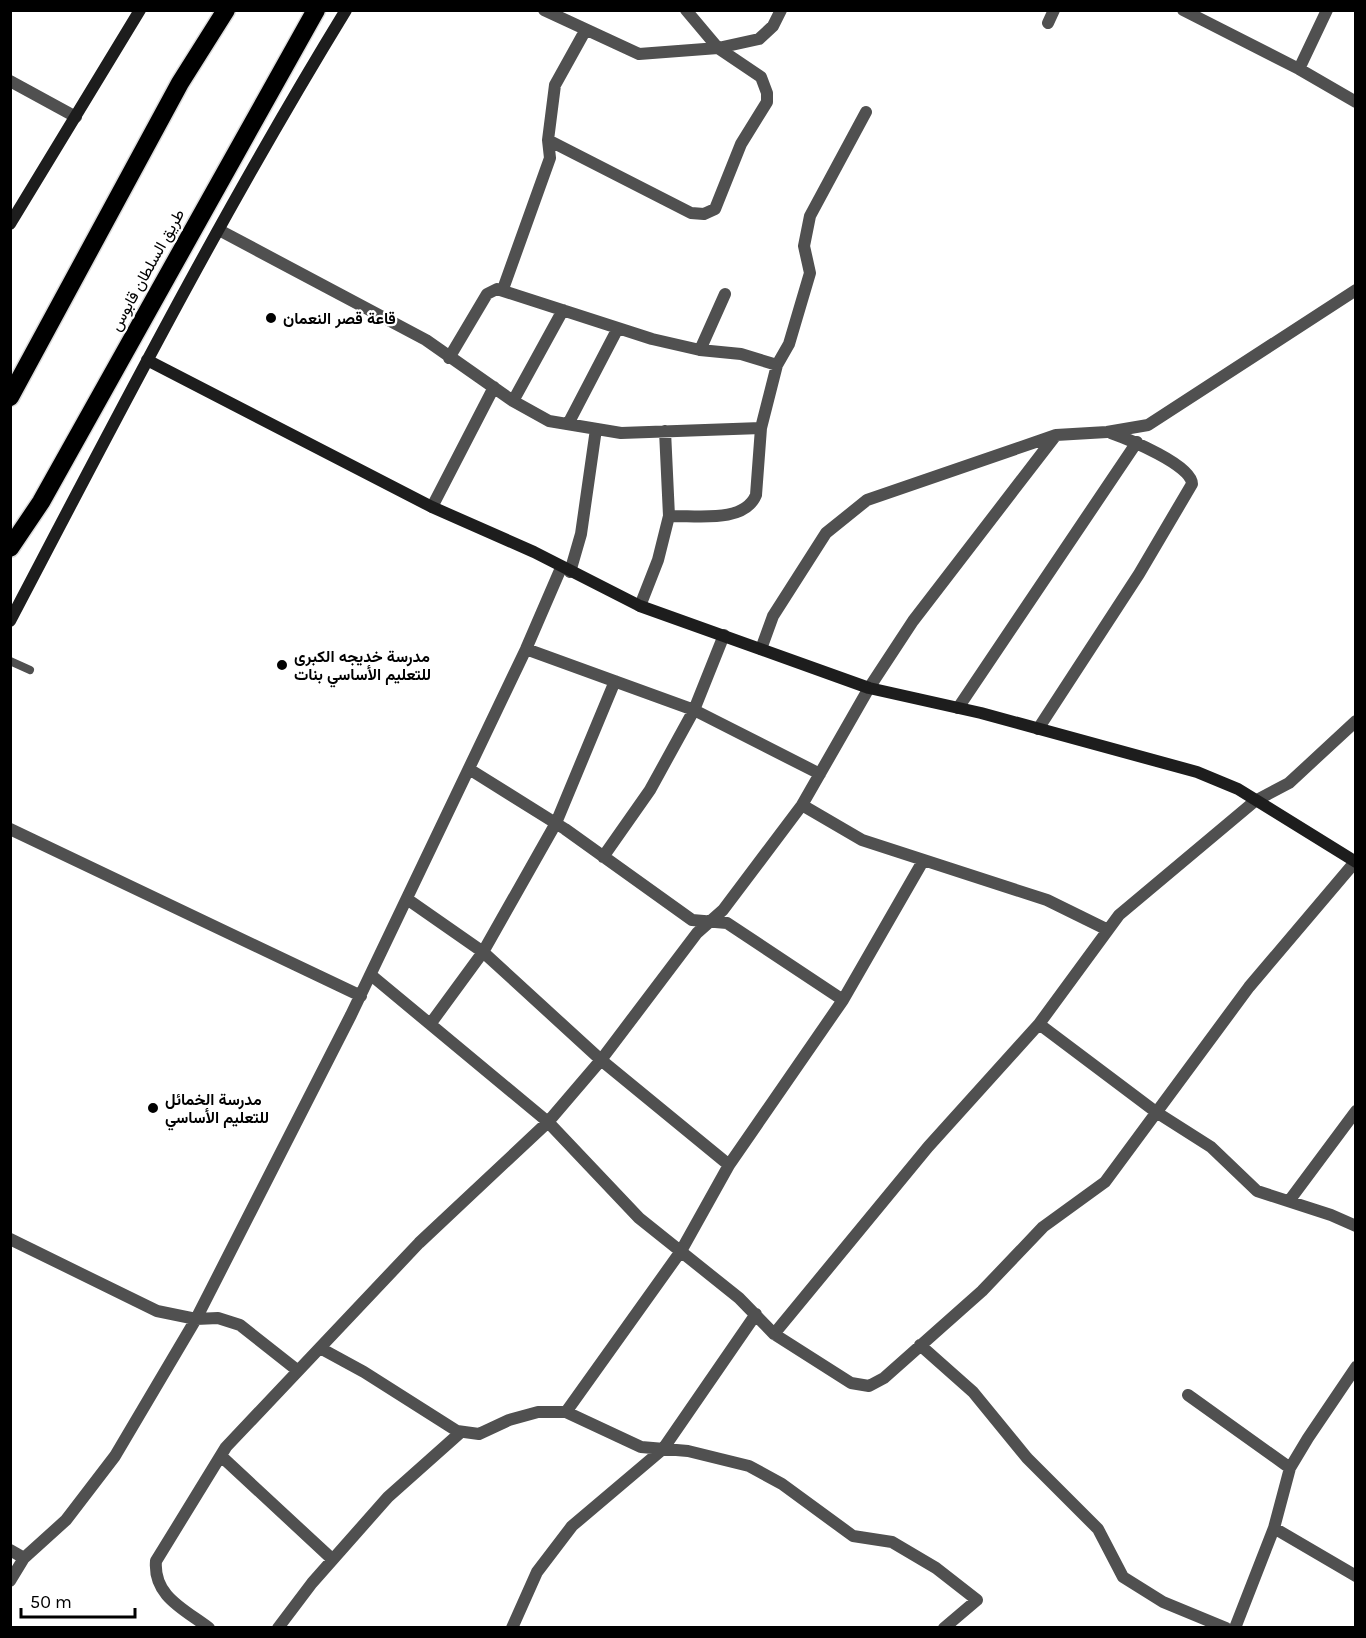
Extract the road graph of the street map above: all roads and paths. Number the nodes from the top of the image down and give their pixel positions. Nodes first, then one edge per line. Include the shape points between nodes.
1 (140, 10) edge
2 (226, 10) edge
3 (316, 10) edge
4 (346, 10) edge
5 (544, 10) edge
6 (686, 10) edge
7 (782, 10) edge
8 (1054, 10) edge
9 (1183, 10) edge
10 (1327, 10) edge
11 (1048, 23) dead end
12 (585, 31) junction
13 (718, 48) junction
14 (1299, 69) junction
15 (10, 81) edge
16 (1356, 102) edge
17 (866, 112) dead end
18 (76, 117) junction
19 (548, 140) junction
20 (10, 224) edge
21 (219, 230) junction
22 (503, 289) junction
23 (1356, 290) edge
24 (724, 294) dead end
25 (563, 310) junction
26 (618, 328) junction
27 (700, 350) junction
28 (449, 358) junction
29 (147, 360) junction
30 (777, 365) junction
31 (494, 387) junction
32 (10, 398) edge
33 (513, 401) junction
34 (568, 424) junction
35 (761, 428) junction
36 (596, 429) junction
37 (665, 431) junction
38 (1107, 432) junction
39 (1056, 435) junction
40 (1137, 441) junction
41 (432, 507) junction
42 (669, 516) junction
43 (10, 548) edge
44 (566, 570) junction
45 (640, 606) junction
46 (10, 621) edge
47 (724, 635) junction
48 (526, 649) junction
49 (761, 649) junction
50 (10, 661) edge
51 (30, 670) dead end
52 (615, 681) junction
53 (869, 687) junction
54 (958, 708) junction
55 (694, 710) junction
56 (1356, 721) edge
57 (1038, 729) junction
58 (468, 769) junction
59 (820, 774) junction
60 (1255, 801) junction
61 (802, 805) junction
62 (556, 823) junction
63 (10, 829) edge
64 (603, 856) junction
65 (923, 861) junction
66 (1355, 862) edge
67 (407, 899) junction
68 (710, 921) junction
69 (1108, 930) junction
70 (483, 952) junction
71 (371, 975) junction
72 (361, 996) junction
73 (843, 1000) junction
74 (431, 1023) junction
75 (1039, 1024) junction
76 (601, 1060) junction
77 (1356, 1111) edge
78 (1156, 1112) junction
79 (548, 1122) junction
80 (729, 1165) junction
81 (1289, 1201) junction
82 (1356, 1226) edge
83 (10, 1239) edge
84 (681, 1251) junction
85 (756, 1314) junction
86 (196, 1319) junction
87 (774, 1334) junction
88 (920, 1345) junction
89 (320, 1348) junction
90 (1356, 1367) edge
91 (297, 1370) junction
92 (1188, 1395) dead end
93 (566, 1412) junction
94 (461, 1432) junction
95 (663, 1449) junction
96 (221, 1456) junction
97 (1290, 1468) junction
98 (1274, 1528) junction
99 (10, 1550) edge
100 (24, 1558) junction
101 (332, 1559) junction
102 (1356, 1576) edge
103 (10, 1581) edge
104 (209, 1628) edge
105 (278, 1628) edge
106 (512, 1628) edge
107 (944, 1628) edge
108 (1226, 1628) edge
109 (1235, 1628) edge

1 - 18 street
2 - 32 highway via 180,83
3 - 43 highway, طريق السلطان قابوس via 42,502
4 - 21 street
5 - 12 street
6 - 13 street
7 - 13 street via 759,39
8 - 11 street
9 - 14 street
10 - 14 street
12 - 13 street via 639,54
12 - 19 street via 555,85
13 - 19 street via 761,77 767,102 741,144 710,212 691,213
14 - 16 street
15 - 18 street
17 - 30 street via 810,216 804,246 810,273 789,344
18 - 20 street
19 - 22 street via 550,158
21 - 28 street via 426,340
21 - 29 street
22 - 25 street
22 - 28 street via 487,294
23 - 38 street via 1148,425
24 - 27 street
25 - 26 street
25 - 33 street
26 - 27 street
26 - 34 street
27 - 30 street via 741,354
28 - 31 street
29 - 41 street
29 - 46 street
30 - 35 street
31 - 33 street
31 - 41 street
33 - 34 street via 549,421
34 - 36 street
35 - 37 street
35 - 42 street via 756,495 748,509 741,513
36 - 37 street via 621,433
36 - 44 street via 581,534
37 - 42 street
38 - 39 street
38 - 40 street
39 - 49 street via 867,500 826,533 773,616
39 - 53 street via 913,621
40 - 54 street
40 - 57 street via 1188,473 1192,484 1139,574
41 - 44 street
42 - 45 street via 658,560
44 - 45 street
44 - 48 street
45 - 47 street
47 - 49 street
47 - 55 street
48 - 52 street
48 - 58 street
49 - 53 street
50 - 51 lane
52 - 55 street
52 - 62 street
53 - 54 street
53 - 59 street
54 - 57 street
55 - 59 street
55 - 64 street via 650,790
56 - 60 street via 1289,783
57 - 60 street via 1197,772 1238,789
58 - 62 street
58 - 67 street
59 - 61 street
60 - 66 street
60 - 69 street via 1119,915
61 - 65 street via 862,840
61 - 68 street via 723,910
62 - 64 street
62 - 70 street
63 - 72 street
64 - 68 street via 692,920
65 - 69 street via 1047,900
65 - 73 street
66 - 78 street via 1249,987
67 - 70 street
67 - 71 street
68 - 73 street via 727,923
68 - 76 street
69 - 75 street
70 - 74 street
70 - 76 street
71 - 72 street
71 - 74 street
72 - 86 street
73 - 80 street
74 - 79 street
75 - 78 street
75 - 87 street via 928,1147
76 - 79 street
76 - 80 street
77 - 81 street
78 - 81 street via 1211,1147 1257,1191
78 - 88 street via 1105,1182 1043,1227 982,1291
79 - 84 street via 639,1218
79 - 89 street via 419,1243
80 - 84 street
81 - 82 street
83 - 86 street via 157,1311
84 - 85 street
84 - 93 street
85 - 87 street
85 - 95 street
86 - 91 street via 218,1318 240,1324
86 - 100 street via 115,1456 66,1520
87 - 88 street via 860,1386 877,1383
88 - 108 street via 973,1392 1026,1458 1098,1529 1123,1577 1163,1602
89 - 91 street
89 - 94 street
90 - 97 street
91 - 96 street
92 - 97 street
93 - 94 street via 538,1412 479,1434
93 - 95 street via 641,1447
94 - 101 street via 388,1497
95 - 106 street via 572,1526 537,1572
95 - 107 street via 749,1466 782,1484 853,1536 892,1542 936,1568 977,1600
96 - 101 street
96 - 104 street via 156,1561 154,1576 163,1592
97 - 98 street
98 - 102 street
98 - 109 street
99 - 100 street
100 - 103 street
101 - 105 street

